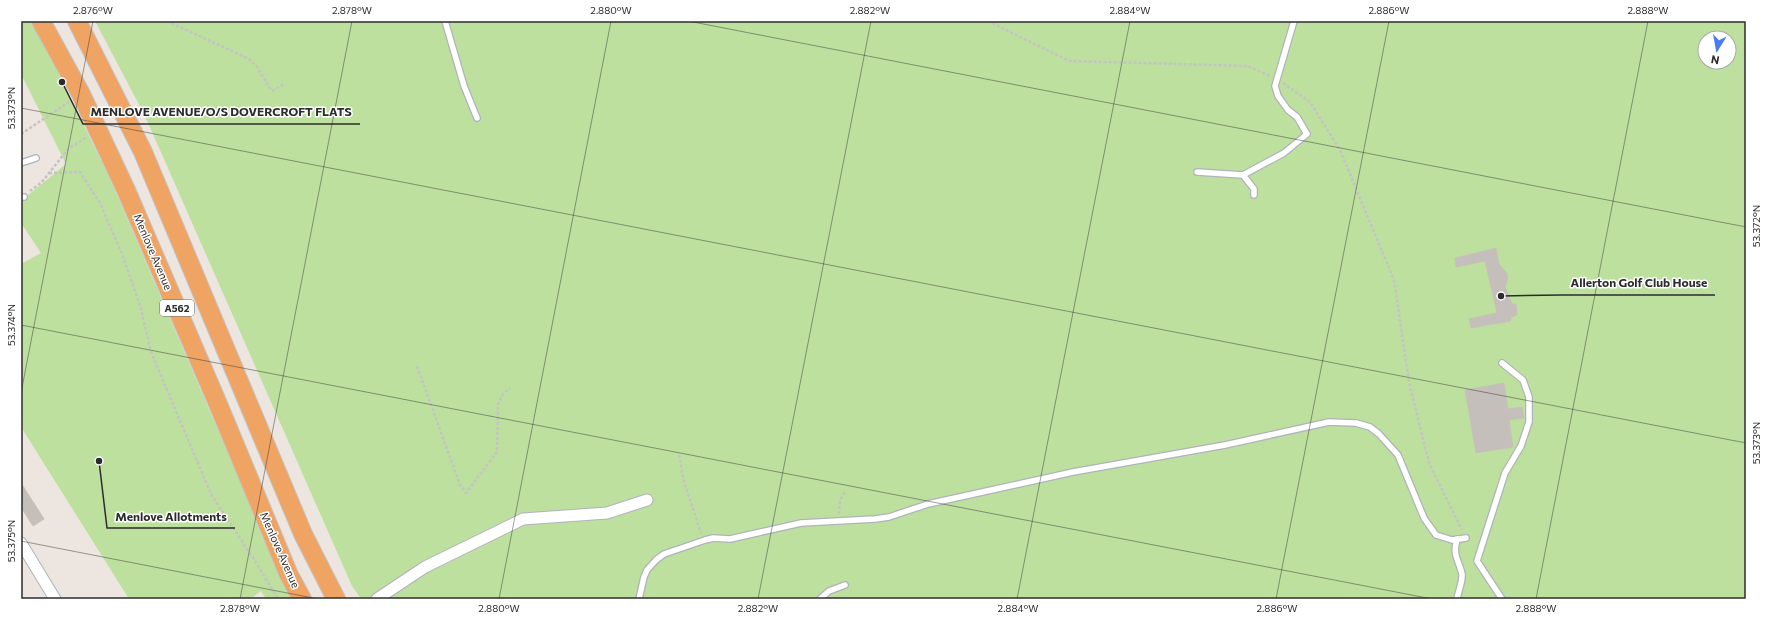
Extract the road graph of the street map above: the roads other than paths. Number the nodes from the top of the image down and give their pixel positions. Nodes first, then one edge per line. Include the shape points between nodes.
1 (41, 21) edge
2 (77, 21) edge
3 (445, 21) edge
4 (1294, 21) edge
5 (477, 118) dead end
6 (36, 158) dead end
7 (21, 163) edge
8 (1198, 172) dead end
9 (1243, 175) junction
10 (1254, 195) dead end
11 (1502, 362) dead end
12 (647, 500) dead end
13 (1466, 538) road end
14 (1457, 539) junction
15 (21, 543) edge
16 (845, 585) dead end
17 (55, 599) edge
18 (302, 599) edge
19 (336, 599) edge
20 (377, 599) edge
21 (639, 599) edge
22 (820, 599) edge
23 (1457, 599) edge
24 (1502, 599) edge

1 - 18 highway, Menlove Avenue / A562 via 98,130
2 - 19 highway, A562 via 143,152 303,534
3 - 5 lane via 464,86
4 - 9 lane via 1275,86 1278,96 1297,117 1307,134 1284,153
6 - 7 lane
8 - 9 lane
9 - 10 lane via 1254,190
11 - 24 lane via 1523,380 1529,397 1530,422 1521,446 1505,473 1477,561
12 - 20 street via 607,513 523,519 425,567
13 - 14 lane
14 - 21 lane via 1436,535 1432,530 1424,518 1398,455 1370,426 1329,422 1225,445 1073,472 928,504 889,517 801,523 742,537 713,538 664,554 656,560 646,570
14 - 23 lane via 1456,555 1462,574
15 - 17 street
16 - 22 lane via 829,590

